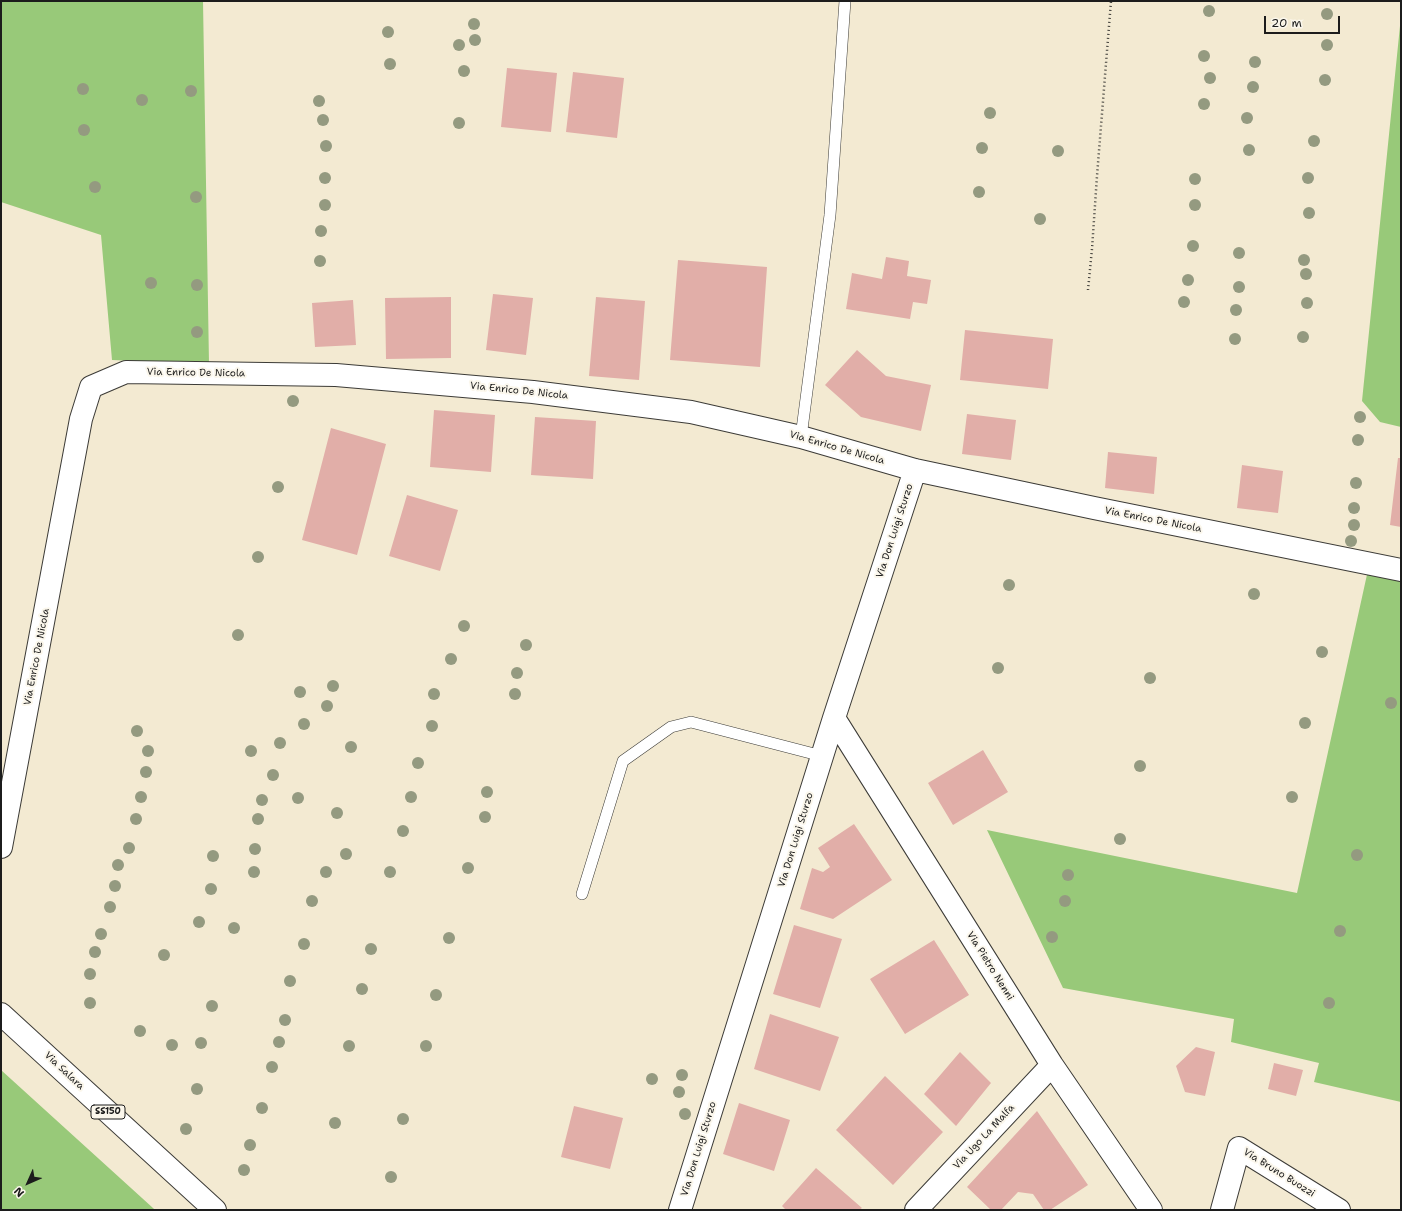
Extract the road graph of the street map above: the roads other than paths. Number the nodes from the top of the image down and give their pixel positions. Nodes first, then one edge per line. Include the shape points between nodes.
1 (845, 1) edge
2 (801, 437) junction
3 (915, 470) junction
4 (1401, 570) edge
5 (834, 718) junction
6 (822, 756) junction
7 (1, 847) edge
8 (582, 894) dead end
9 (1, 1014) edge
10 (1052, 1065) junction
11 (215, 1210) edge
12 (680, 1210) edge
13 (916, 1210) edge
14 (1151, 1210) edge
15 (1222, 1210) edge
16 (1339, 1210) edge

1 - 2 lane via 830,215
2 - 3 street, Via Enrico De Nicola
2 - 7 street, Via Enrico De Nicola via 690,412 533,392 336,375 126,372 91,387 81,419
3 - 4 street, Via Enrico De Nicola
3 - 5 street, Via Don Luigi Sturzo
5 - 6 street, Via Don Luigi Sturzo
5 - 10 street, Via Pietro Nenni
6 - 8 lane via 691,722 671,727 623,761
6 - 12 street, Via Don Luigi Sturzo
9 - 11 street, Via Salara / SS150
10 - 13 street, Via Ugo La Malfa
10 - 14 street, Via Pietro Nenni
15 - 16 street, Via Bruno Buozzi via 1239,1148

